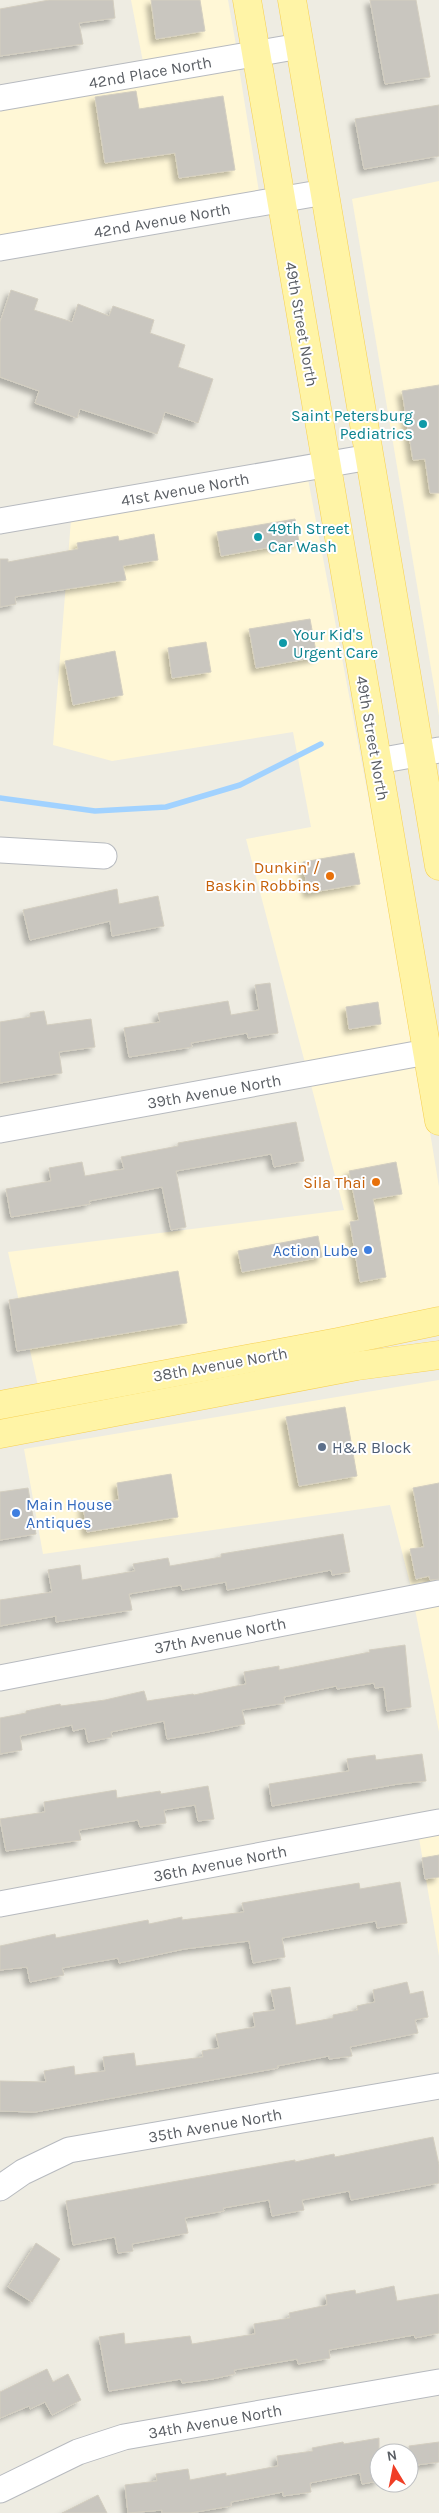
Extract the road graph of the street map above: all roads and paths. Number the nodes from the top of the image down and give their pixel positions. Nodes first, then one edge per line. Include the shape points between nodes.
1 (247, 0) edge
2 (292, 0) edge
3 (300, 46) junction
4 (256, 54) junction
5 (0, 98) edge
6 (325, 192) junction
7 (281, 199) junction
8 (0, 248) edge
9 (370, 457) junction
10 (326, 465) junction
11 (0, 521) edge
12 (430, 752) edge
13 (378, 761) junction
14 (0, 850) edge
15 (104, 856) dead end
16 (439, 866) edge
17 (427, 1052) junction
18 (439, 1121) edge
19 (0, 1130) edge
20 (439, 1320) edge
21 (439, 1355) edge
22 (0, 1404) edge
23 (0, 1434) edge
24 (439, 1593) edge
25 (0, 1678) edge
26 (439, 1822) edge
27 (0, 1904) edge
28 (439, 2086) edge
29 (0, 2188) edge
30 (439, 2382) edge
31 (0, 2490) edge

1 - 4 main road, 49th Street North
2 - 3 main road
3 - 4 street, 42nd Place North
3 - 6 main road
4 - 5 street, 42nd Place North
4 - 7 main road, 49th Street North
6 - 7 street, 42nd Avenue North
6 - 9 main road
7 - 8 street, 42nd Avenue North
7 - 10 main road, 49th Street North
9 - 10 street, 41st Avenue North
9 - 12 main road
10 - 11 street, 41st Avenue North
10 - 13 main road, 49th Street North
12 - 13 street
12 - 16 main road
13 - 17 main road, 49th Street North
14 - 15 street
17 - 18 main road, 49th Street North
17 - 19 street, 39th Avenue North
20 - 22 main road, 38th Avenue North via 338,1342
21 - 23 main road, 38th Avenue North via 357,1366
24 - 25 street, 37th Avenue North
26 - 27 street, 36th Avenue North
28 - 29 street, 35th Avenue North via 68,2150 23,2172
30 - 31 street, 34th Avenue North via 124,2437 78,2452

